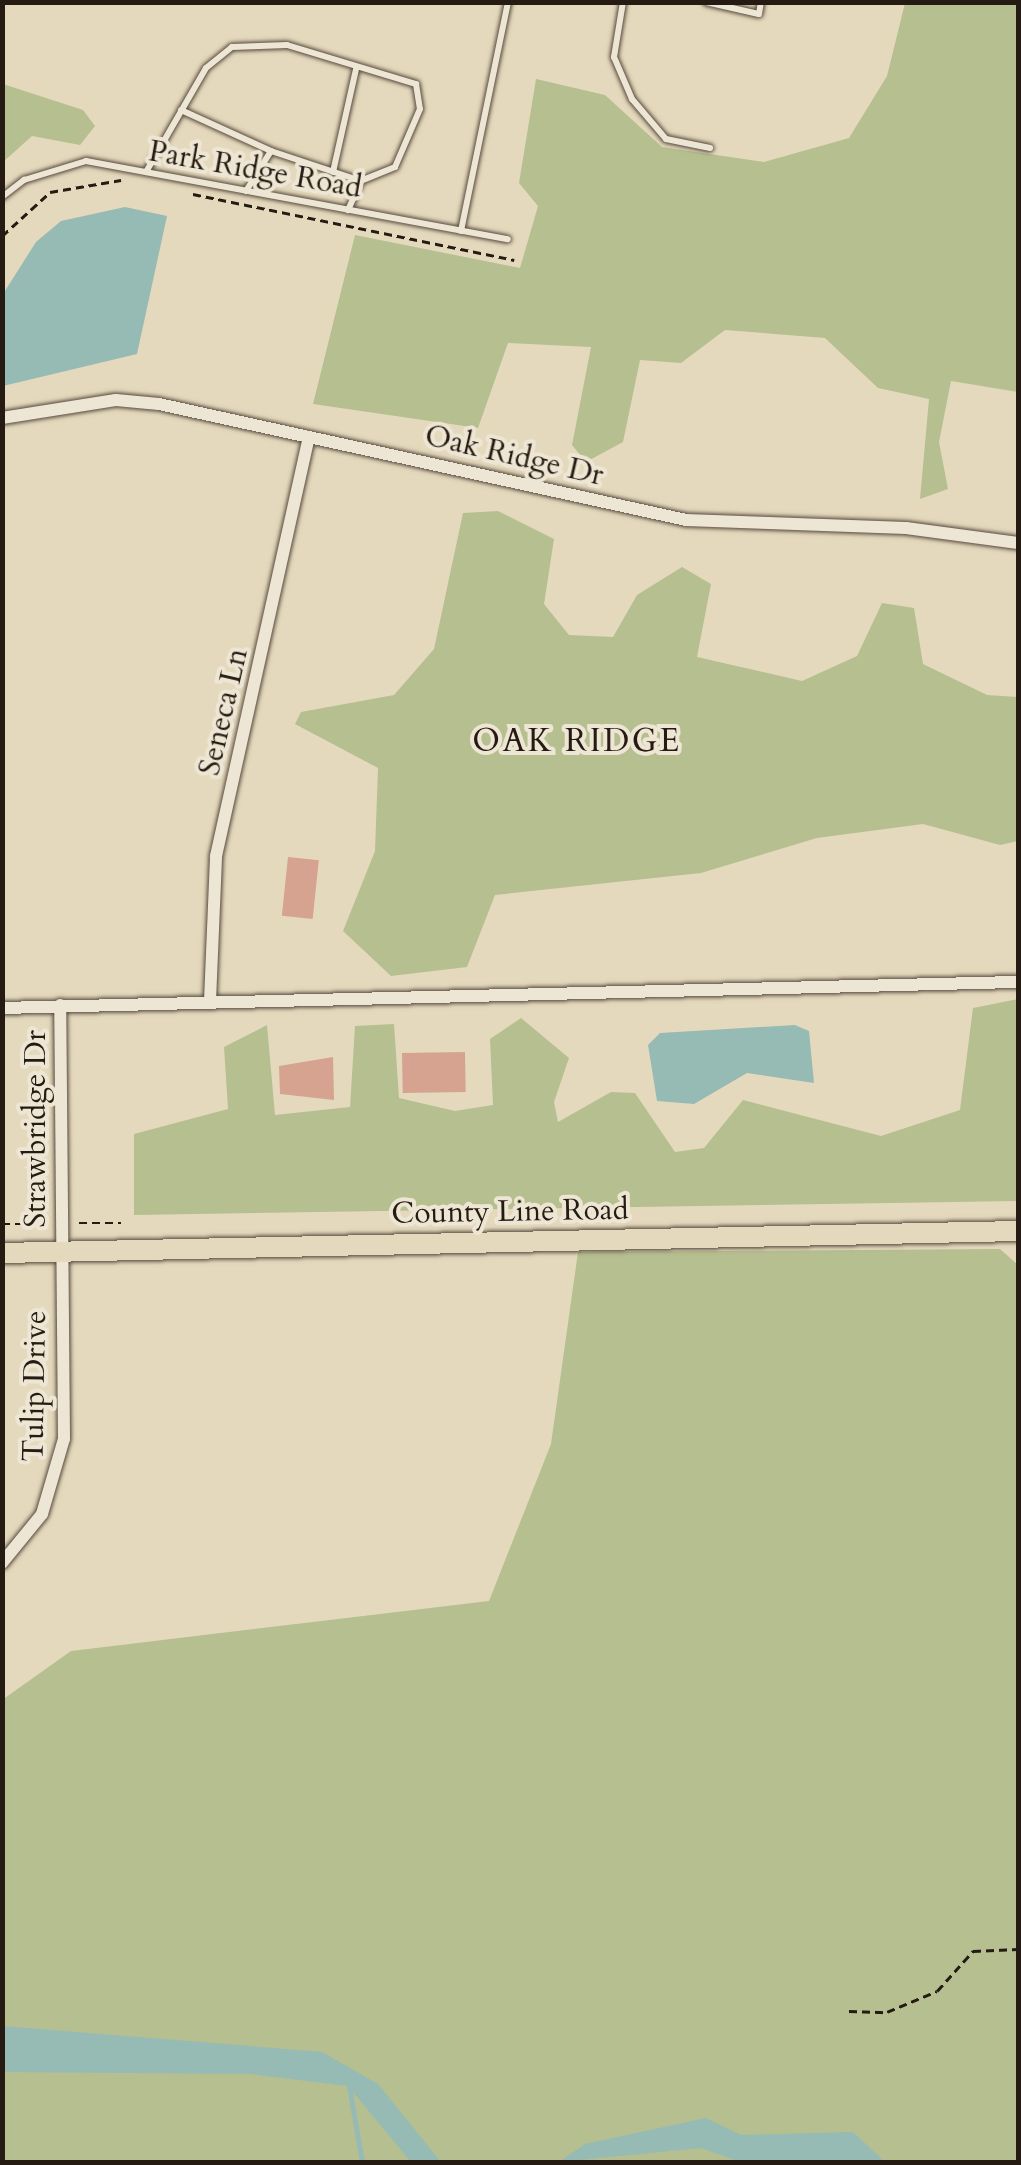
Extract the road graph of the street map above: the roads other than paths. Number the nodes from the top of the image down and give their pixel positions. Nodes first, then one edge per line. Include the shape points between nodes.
1 (508, 2) edge
2 (623, 2) edge
3 (706, 2) edge
4 (761, 2) edge
5 (356, 69) junction
6 (181, 110) junction
7 (710, 148) dead end
8 (270, 151) junction
9 (146, 172) junction
10 (333, 172) junction
11 (361, 180) junction
12 (246, 191) junction
13 (2, 198) edge
14 (348, 210) junction
15 (461, 230) junction
16 (508, 239) dead end
17 (2, 418) edge
18 (309, 436) junction
19 (1018, 543) edge
20 (1018, 982) edge
21 (210, 1001) junction
22 (60, 1005) junction
23 (2, 1008) edge
24 (1018, 1231) edge
25 (62, 1252) junction
26 (2, 1253) edge
27 (2, 1563) edge

1 - 15 lane
2 - 7 lane via 614,57 632,99 666,139
3 - 4 lane via 759,14
5 - 6 lane via 286,45 232,47
5 - 10 lane
5 - 11 lane via 416,84 420,109 395,166
6 - 8 lane
6 - 9 lane
8 - 10 lane
8 - 12 lane
9 - 12 lane, Park Ridge Road
9 - 13 lane, Park Ridge Road via 86,161 24,180
10 - 11 lane
11 - 14 lane
12 - 14 lane, Park Ridge Road
14 - 15 lane, Park Ridge Road
15 - 16 lane, Park Ridge Road
17 - 18 street, Oak Ridge Dr via 116,400
18 - 19 street, Oak Ridge Dr via 686,520 906,528
18 - 21 street, Seneca Ln via 216,856
20 - 21 street
21 - 22 street
22 - 23 street
22 - 25 street, Strawbridge Dr
24 - 25 main road, County Line Road
25 - 26 main road, County Line Road
25 - 27 street, Tulip Drive via 60,1467 32,1531

